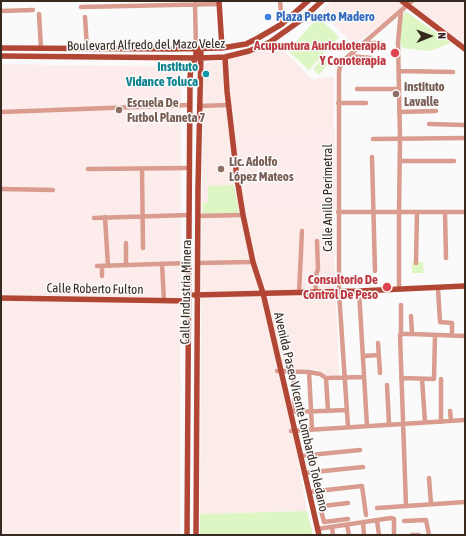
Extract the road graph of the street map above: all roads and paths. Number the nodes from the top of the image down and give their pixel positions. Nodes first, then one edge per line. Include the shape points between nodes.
1 (99, 1) edge
2 (280, 1) edge
3 (308, 1) edge
4 (322, 1) edge
5 (402, 1) edge
6 (412, 1) edge
7 (131, 3) edge
8 (219, 3) edge
9 (195, 4) junction
10 (408, 5) junction
11 (81, 7) dead end
12 (99, 7) junction
13 (33, 10) dead end
14 (1, 11) edge
15 (401, 11) junction
16 (39, 14) dead end
17 (85, 17) dead end
18 (282, 24) junction
19 (364, 43) junction
20 (380, 43) dead end
21 (1, 48) edge
22 (41, 48) junction
23 (87, 48) junction
24 (222, 48) junction
25 (198, 49) junction
26 (465, 49) edge
27 (1, 56) edge
28 (350, 56) junction
29 (225, 57) junction
30 (198, 58) junction
31 (371, 58) dead end
32 (399, 71) junction
33 (453, 72) dead end
34 (190, 78) junction
35 (199, 78) junction
36 (357, 89) dead end
37 (399, 89) junction
38 (338, 103) junction
39 (366, 103) dead end
40 (190, 105) junction
41 (229, 105) junction
42 (199, 106) junction
43 (436, 111) dead end
44 (1, 112) edge
45 (399, 112) junction
46 (429, 124) dead end
47 (465, 125) edge
48 (400, 138) junction
49 (465, 138) edge
50 (373, 139) dead end
51 (372, 157) dead end
52 (400, 161) junction
53 (454, 161) dead end
54 (189, 168) junction
55 (88, 169) dead end
56 (142, 169) junction
57 (190, 188) junction
58 (198, 188) junction
59 (1, 189) edge
60 (53, 190) dead end
61 (338, 212) junction
62 (373, 212) junction
63 (399, 212) junction
64 (417, 212) junction
65 (445, 212) junction
66 (465, 212) edge
67 (189, 215) junction
68 (243, 215) junction
69 (142, 216) junction
70 (198, 216) junction
71 (105, 217) junction
72 (94, 218) dead end
73 (302, 231) dead end
74 (317, 241) dead end
75 (126, 243) dead end
76 (143, 248) dead end
77 (446, 258) dead end
78 (253, 262) junction
79 (189, 263) junction
80 (197, 263) junction
81 (416, 263) dead end
82 (162, 264) junction
83 (126, 265) junction
84 (102, 266) junction
85 (375, 271) dead end
86 (102, 276) dead end
87 (465, 286) edge
88 (438, 288) junction
89 (399, 289) junction
90 (359, 291) junction
91 (316, 292) junction
92 (339, 292) junction
93 (263, 293) junction
94 (299, 293) junction
95 (197, 295) junction
96 (1, 298) edge
97 (164, 301) junction
98 (188, 301) junction
99 (401, 305) dead end
100 (411, 316) dead end
101 (452, 333) dead end
102 (412, 334) junction
103 (435, 335) junction
104 (400, 336) junction
105 (465, 336) edge
106 (378, 344) dead end
107 (378, 355) junction
108 (364, 356) junction
109 (278, 371) junction
110 (293, 371) junction
111 (309, 372) junction
112 (380, 372) dead end
113 (364, 377) junction
114 (326, 378) junction
115 (344, 378) junction
116 (401, 378) junction
117 (422, 379) junction
118 (441, 379) dead end
119 (387, 385) dead end
120 (346, 410) junction
121 (450, 410) dead end
122 (328, 411) junction
123 (311, 412) junction
124 (465, 420) edge
125 (451, 421) junction
126 (425, 422) junction
127 (441, 422) junction
128 (402, 423) junction
129 (389, 424) junction
130 (367, 426) junction
131 (348, 427) junction
132 (312, 429) junction
133 (292, 431) junction
134 (360, 450) dead end
135 (300, 456) junction
136 (363, 467) dead end
137 (304, 473) junction
138 (430, 478) dead end
139 (309, 492) junction
140 (465, 502) edge
141 (348, 503) dead end
142 (431, 504) junction
143 (406, 506) junction
144 (377, 508) dead end
145 (321, 510) junction
146 (311, 512) junction
147 (366, 515) dead end
148 (348, 519) dead end
149 (378, 521) junction
150 (404, 521) dead end
151 (363, 522) junction
152 (347, 525) junction
153 (332, 527) junction
154 (318, 532) edge
155 (394, 534) dead end
156 (187, 535) edge
157 (196, 535) edge
158 (315, 535) edge
159 (333, 535) edge
160 (348, 535) edge
161 (364, 535) edge
162 (379, 535) edge
163 (413, 535) edge
164 (419, 535) edge
165 (428, 535) edge

1 - 12 street
2 - 18 street
3 - 18 main road, Boulevard Alfredo del Mazo Velez
4 - 29 main road, Boulevard Alfredo del Mazo Velez via 270,42
5 - 10 main road
6 - 10 street, Calle Anillo Perimetral
7 - 9 street
7 - 12 street
8 - 9 street
8 - 24 main road
9 - 25 street
10 - 15 street, Calle Anillo Perimetral
10 - 26 main road
11 - 12 street
13 - 14 street
15 - 19 street, Calle Anillo Perimetral
15 - 32 street
16 - 22 street
17 - 23 street
18 - 24 main road, Boulevard Alfredo del Mazo Velez via 250,42
19 - 20 street
19 - 28 street, Calle Anillo Perimetral
21 - 22 main road, Boulevard Alfredo del Mazo Velez
22 - 23 main road, Boulevard Alfredo del Mazo Velez
23 - 25 main road, Boulevard Alfredo del Mazo Velez
24 - 25 main road, Boulevard Alfredo del Mazo Velez
25 - 30 main road, Calle Industria Minera
27 - 30 main road, Boulevard Alfredo del Mazo Velez
28 - 31 street
28 - 38 street, Calle Anillo Perimetral via 340,67
29 - 30 main road, Boulevard Alfredo del Mazo Velez
29 - 41 main road, Avenida Paseo Vicente Lombardo Toledano
30 - 34 main road, Calle Industria Minera via 191,67
30 - 35 main road, Calle Industria Minera
32 - 33 street
32 - 37 street
34 - 35 main road
34 - 40 main road, Calle Industria Minera
35 - 42 main road, Calle Industria Minera
36 - 37 street
37 - 45 street
38 - 39 street
38 - 61 street, Calle Anillo Perimetral
40 - 44 street
40 - 54 main road, Calle Industria Minera
41 - 42 street
41 - 68 main road, Avenida Paseo Vicente Lombardo Toledano
42 - 58 main road, Calle Industria Minera
43 - 45 street
45 - 48 street
46 - 47 street
48 - 49 street
48 - 50 street
48 - 52 street
51 - 62 street
52 - 53 street
52 - 63 street
54 - 56 street
54 - 57 main road, Calle Industria Minera
55 - 56 street
56 - 69 street
57 - 58 main road
57 - 67 main road, Calle Industria Minera
58 - 70 main road, Calle Industria Minera
59 - 60 street
61 - 62 street
61 - 92 street, Calle Anillo Perimetral
62 - 63 street
62 - 85 street
63 - 64 street
63 - 89 street
64 - 65 street
64 - 81 street
65 - 66 street
65 - 77 street
67 - 69 street
67 - 79 main road, Calle Industria Minera
68 - 70 street
68 - 78 main road, Avenida Paseo Vicente Lombardo Toledano
69 - 71 street
69 - 76 street
70 - 80 main road, Calle Industria Minera
71 - 72 street
71 - 84 street
73 - 94 street
74 - 91 street
75 - 83 street
78 - 80 street
78 - 93 main road, Avenida Paseo Vicente Lombardo Toledano
79 - 82 street, Calle Industria Minera
79 - 98 main road, Calle Industria Minera
80 - 95 main road, Calle Industria Minera
82 - 83 street, Calle Industria Minera
82 - 97 street
83 - 84 street, Calle Industria Minera
84 - 86 street
87 - 88 main road
88 - 89 main road
88 - 101 street via 440,322 452,323
89 - 90 main road
90 - 92 main road
90 - 108 street
91 - 92 main road
91 - 94 main road
92 - 115 street, Calle Anillo Perimetral
93 - 94 main road
93 - 95 main road
93 - 109 main road, Avenida Paseo Vicente Lombardo Toledano
95 - 98 main road via 193,295
95 - 157 main road, Calle Industria Minera
96 - 97 main road, Calle Roberto Fulton
97 - 98 main road, Calle Roberto Fulton
98 - 156 main road, Calle Industria Minera
99 - 104 street
100 - 102 street
102 - 103 street
102 - 104 street
103 - 105 street
103 - 117 street via 434,379
104 - 116 street
106 - 107 street
107 - 108 street
107 - 112 street
108 - 113 street
109 - 110 street
109 - 133 main road, Avenida Paseo Vicente Lombardo Toledano
110 - 111 street
110 - 123 street via 295,411
111 - 114 street
111 - 123 street
113 - 115 street
113 - 130 street
114 - 115 street
114 - 122 street
115 - 120 street, Calle Anillo Perimetral
116 - 117 street
116 - 128 street
117 - 126 street
118 - 127 street
119 - 129 street
120 - 122 street
120 - 131 street, Calle Anillo Perimetral
121 - 125 street
122 - 123 street
123 - 132 street
124 - 125 street
125 - 127 street
126 - 127 street
126 - 128 street
128 - 129 street
128 - 143 street
129 - 130 street
130 - 131 street
131 - 132 street
132 - 133 street
133 - 135 main road, Avenida Paseo Vicente Lombardo Toledano
133 - 146 main road, Avenida Paseo Vicente Lombardo Toledano
134 - 135 street
135 - 137 main road, Avenida Paseo Vicente Lombardo Toledano
136 - 137 street
137 - 139 main road, Avenida Paseo Vicente Lombardo Toledano
138 - 142 street
139 - 146 main road, Avenida Paseo Vicente Lombardo Toledano
139 - 147 street via 361,485
140 - 142 street
141 - 145 street via 323,506
142 - 143 street
143 - 144 street
145 - 146 street
145 - 148 street via 324,522
146 - 154 main road, Avenida Paseo Vicente Lombardo Toledano
146 - 158 main road, Avenida Paseo Vicente Lombardo Toledano
149 - 151 street
149 - 155 street via 393,518
149 - 162 street
150 - 165 street via 426,520
151 - 152 street
151 - 161 street
152 - 153 street
152 - 160 street
153 - 154 street
153 - 159 street
163 - 164 street

